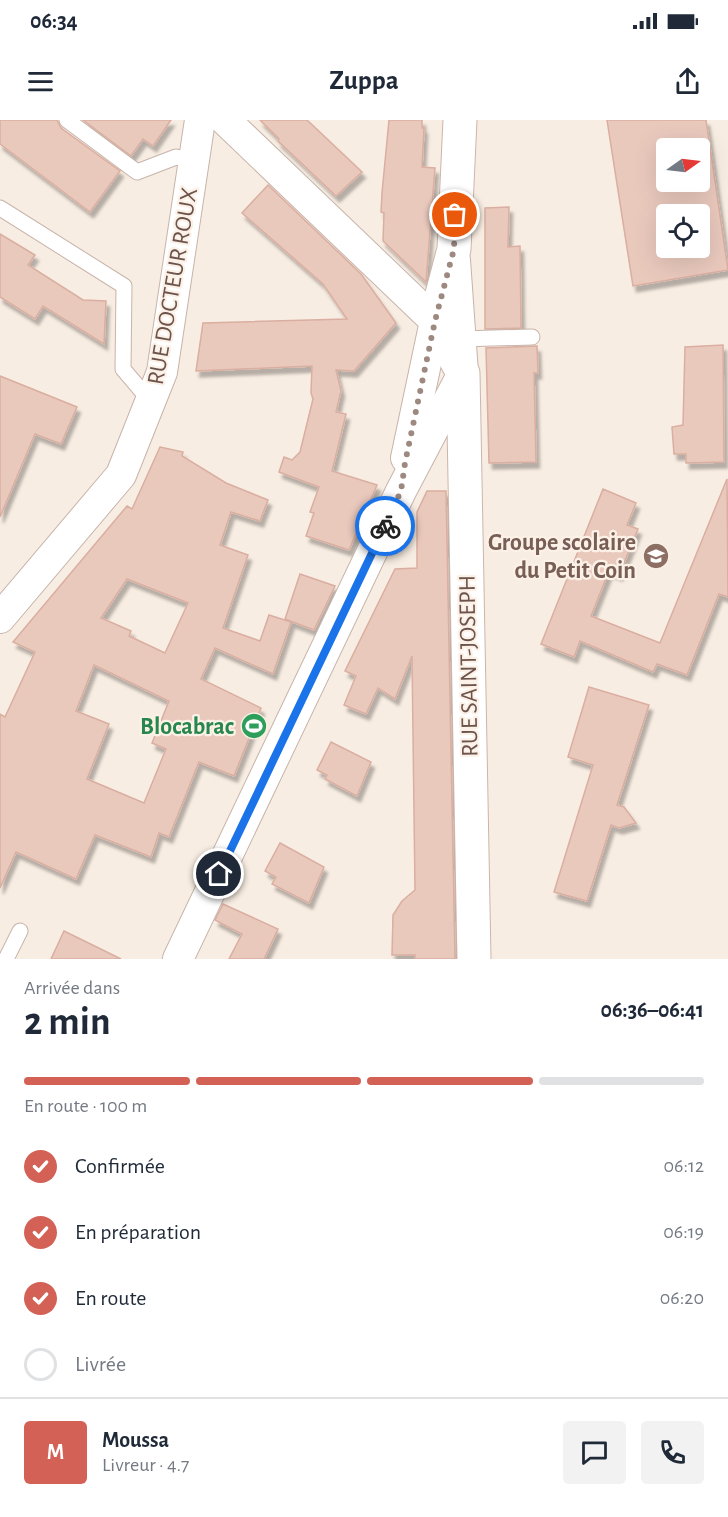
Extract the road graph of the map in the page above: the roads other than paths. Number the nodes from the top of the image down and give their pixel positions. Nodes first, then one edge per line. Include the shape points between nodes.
1 (67, 120) edge
2 (200, 120) edge
3 (225, 120) edge
4 (460, 120) edge
5 (194, 161) junction
6 (0, 208) edge
7 (448, 330) junction
8 (532, 337) dead end
9 (463, 373) junction
10 (151, 402) junction
11 (401, 491) junction
12 (0, 618) edge
13 (20, 932) dead end
14 (6, 959) edge
15 (178, 959) edge
16 (474, 959) edge

1 - 5 lane via 137,172 176,157
2 - 5 street, RUE DOCTEUR ROUX
3 - 7 street
4 - 7 main road
5 - 10 street, RUE DOCTEUR ROUX via 162,372
6 - 10 lane via 124,286 123,369
7 - 8 lane
7 - 9 main road
7 - 11 street via 405,463
9 - 11 street
9 - 16 main road, RUE SAINT-JOSEPH
10 - 12 street, RUE DOCTEUR ROUX via 121,475
11 - 15 street
13 - 14 lane

